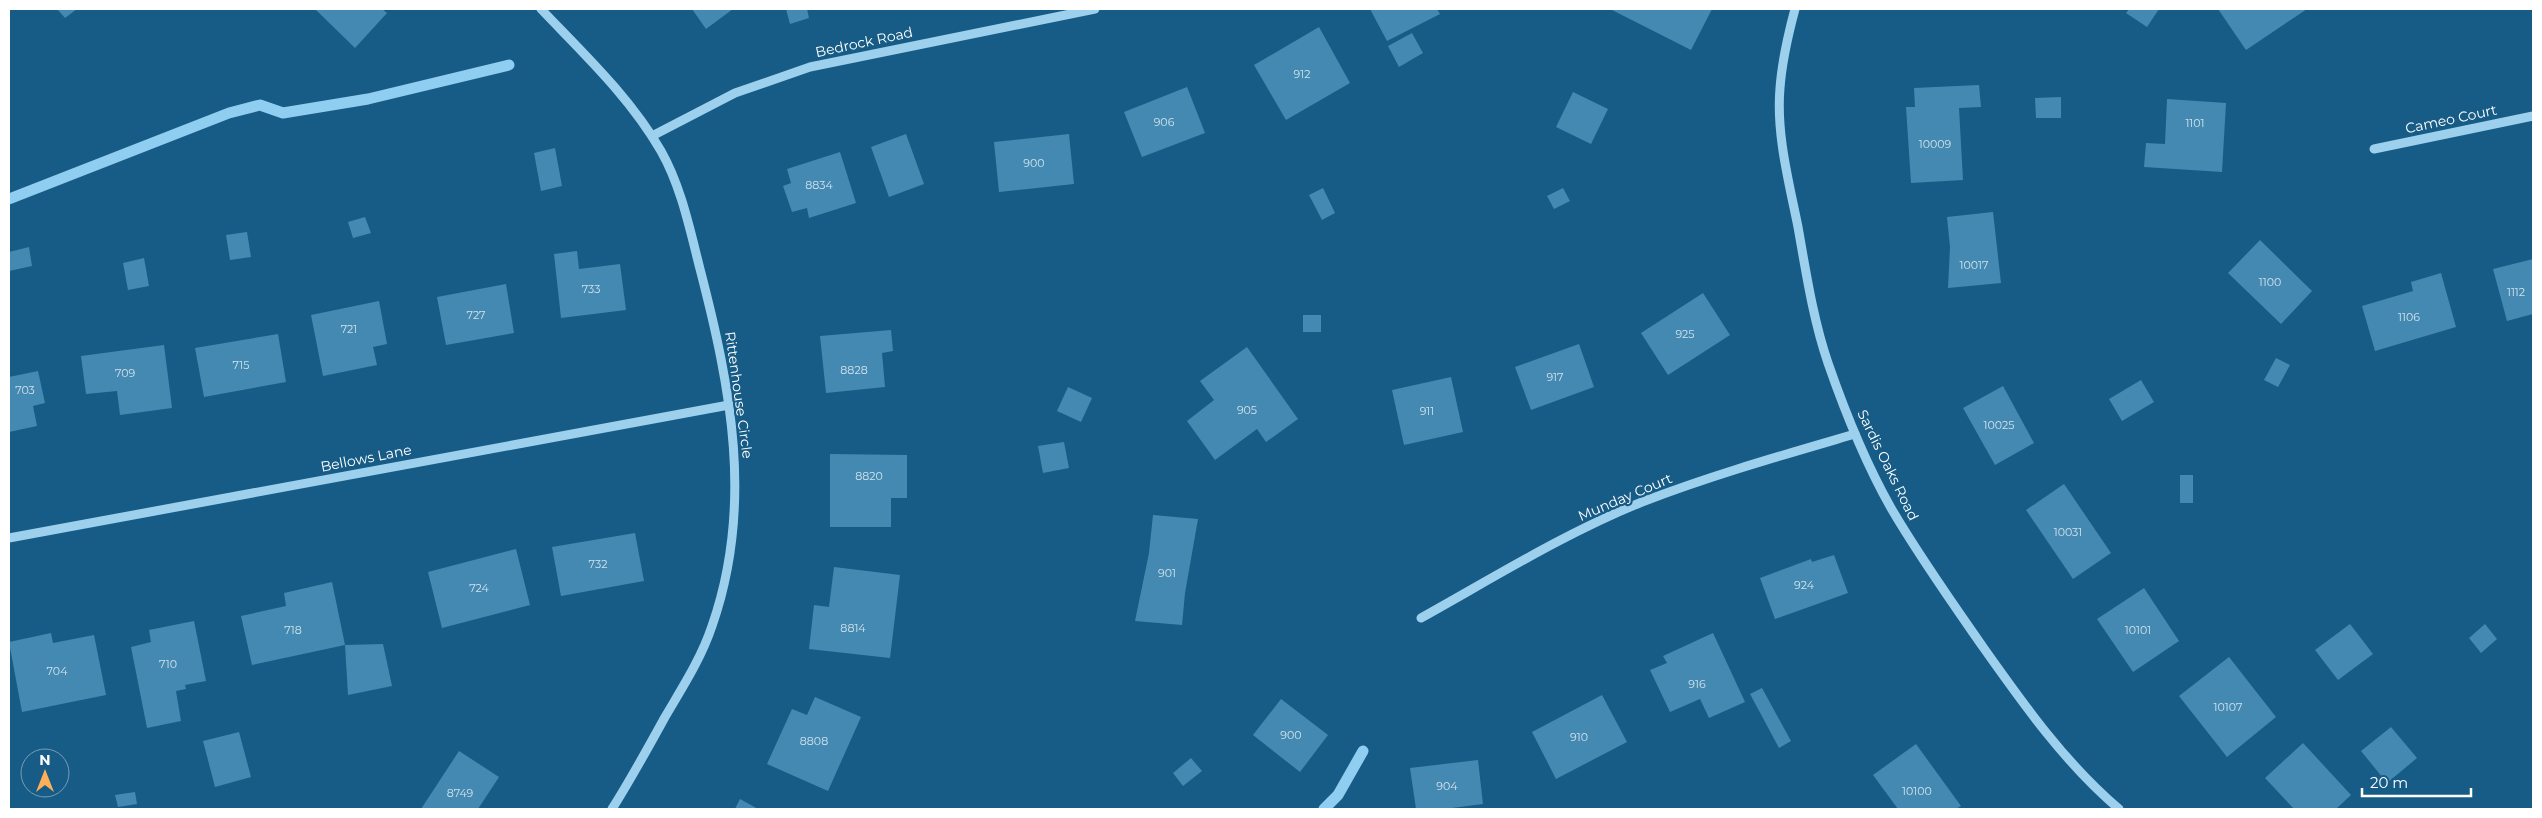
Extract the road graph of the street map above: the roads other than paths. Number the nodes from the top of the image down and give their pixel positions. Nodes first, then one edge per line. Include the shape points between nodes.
1 (541, 9) edge
2 (1094, 9) edge
3 (1795, 9) edge
4 (2533, 116) edge
5 (652, 136) junction
6 (2374, 149) dead end
7 (729, 405) junction
8 (1855, 434) junction
9 (9, 538) edge
10 (1421, 618) dead end
11 (612, 809) edge
12 (2119, 809) edge

1 - 5 street, Rittenhouse Circle via 616,88
2 - 5 street, Bedrock Road via 810,67 735,93
3 - 8 street, Sardis Oaks Road via 1785,46 1780,90 1784,155 1812,304 1828,361
4 - 6 street, Cameo Court
5 - 7 street, Rittenhouse Circle via 662,152 684,209 716,330
7 - 9 street, Bellows Lane
7 - 11 street, Rittenhouse Circle via 736,478 732,553 722,595 695,666
8 - 10 street, Munday Court via 1725,472 1641,503 1574,534
8 - 12 street, Sardis Oaks Road via 1890,506 1920,555 2024,706 2067,757

